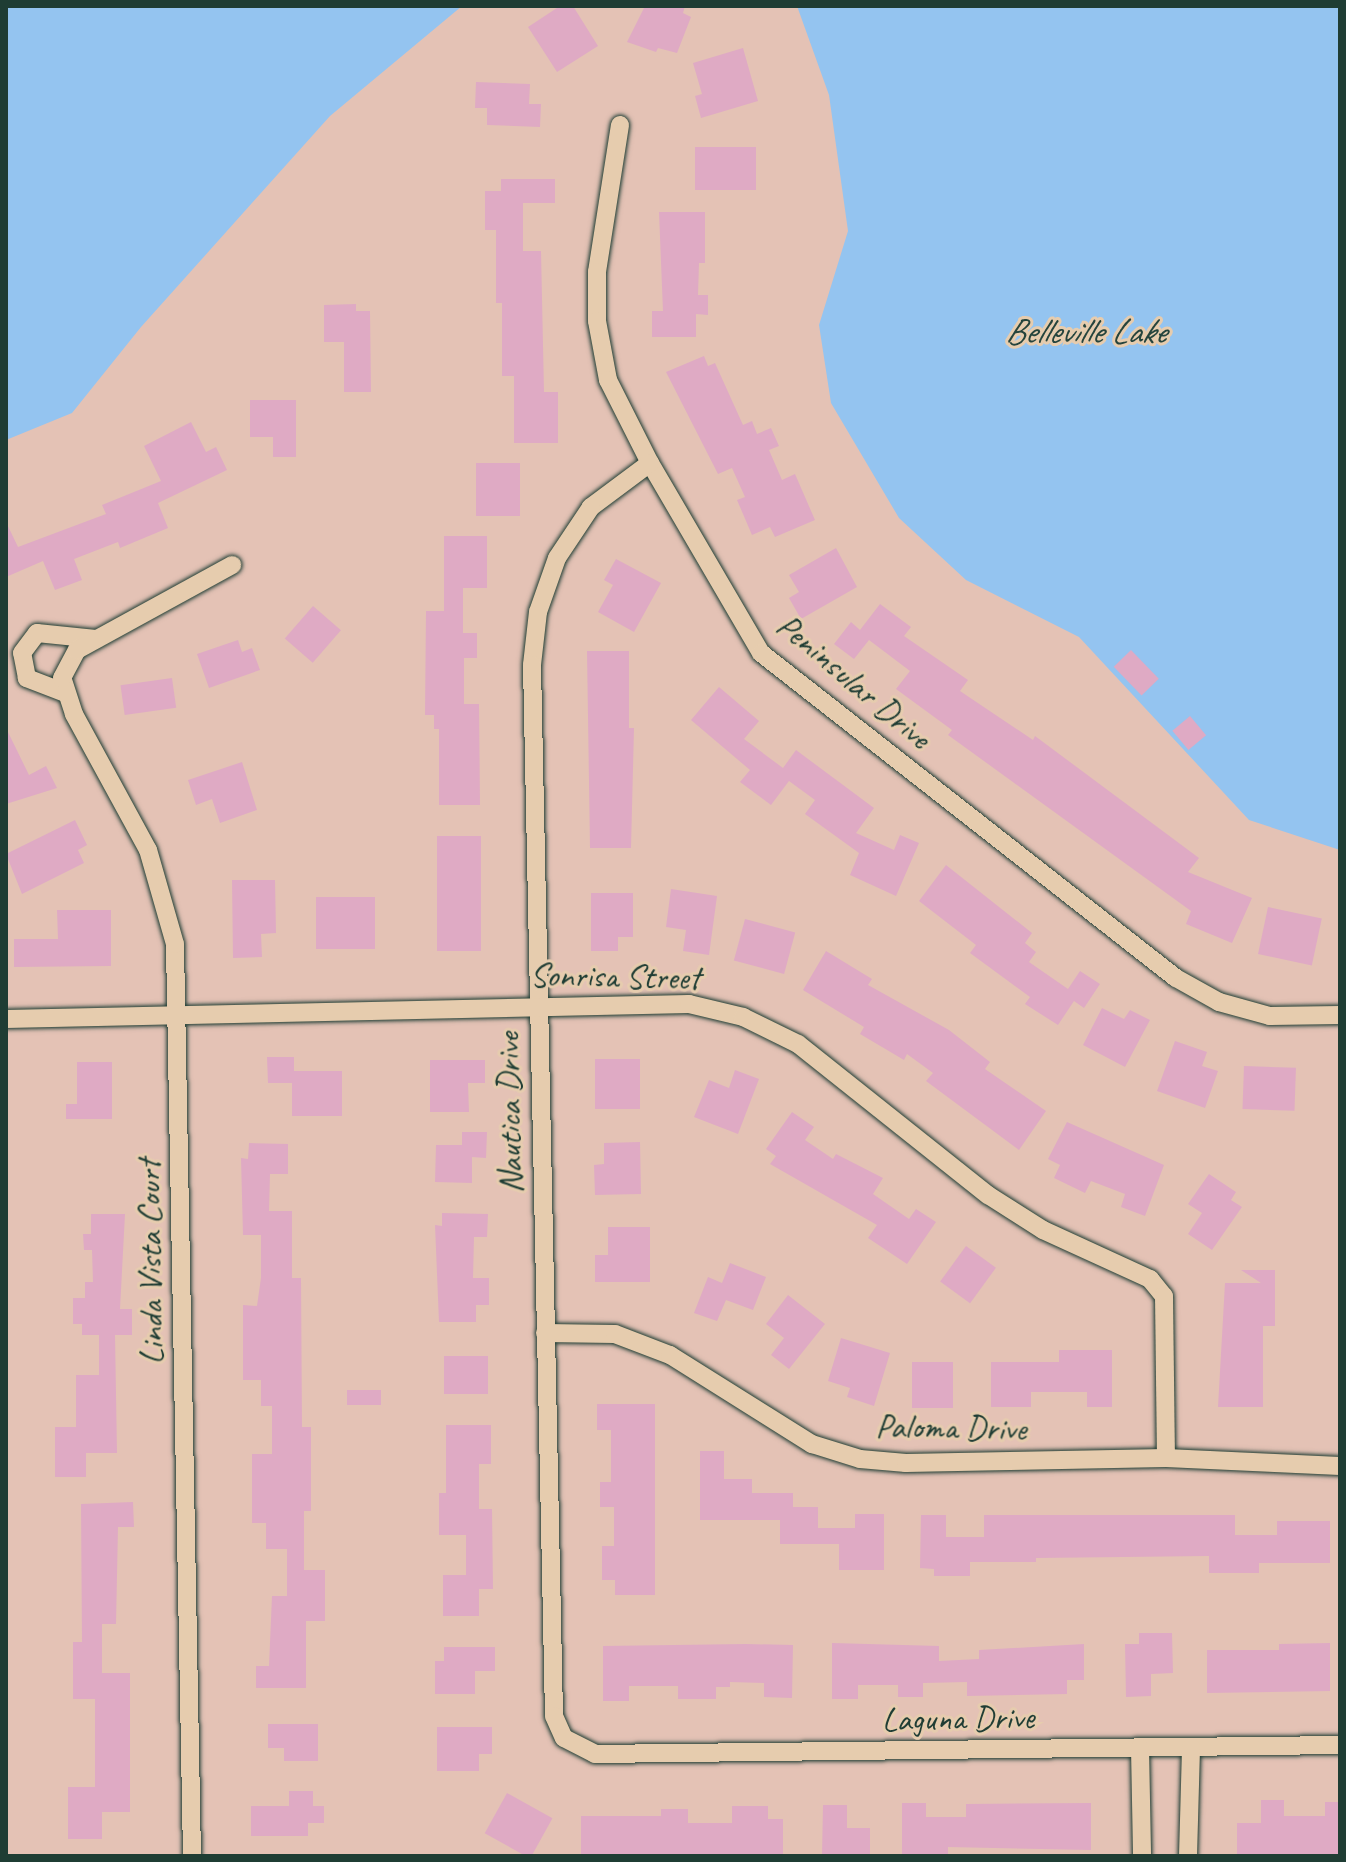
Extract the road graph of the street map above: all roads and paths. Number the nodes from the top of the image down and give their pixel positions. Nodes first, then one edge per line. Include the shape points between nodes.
1 (620, 125) dead end
2 (650, 463) junction
3 (232, 565) dead end
4 (96, 639) junction
5 (63, 692) junction
6 (539, 1006) junction
7 (1340, 1015) edge
8 (179, 1016) junction
9 (6, 1019) edge
10 (545, 1333) junction
11 (1166, 1458) junction
12 (1340, 1466) edge
13 (1340, 1745) edge
14 (1191, 1747) junction
15 (1140, 1748) junction
16 (577, 1749) joint
17 (192, 1856) edge
18 (1142, 1856) edge
19 (1188, 1856) edge

1 - 2 street, Peninsular Drive via 597,272 597,321 608,380
2 - 6 street, Nautica Drive via 591,507 557,558 538,612 532,665
2 - 7 street, Peninsular Drive via 761,653 1176,978 1219,1002 1270,1016
3 - 4 street
4 - 5 street via 69,658
4 - 5 street via 37,633 22,653 27,678
5 - 8 street, Linda Vista Court via 162,885 175,944
6 - 8 street, Sonrisa Street
6 - 10 street, Nautica Drive
6 - 11 street, Sonrisa Street via 689,1004 743,1017 798,1044 988,1195 1043,1230 1150,1279 1164,1296
8 - 9 street, Sonrisa Street
8 - 17 street, Linda Vista Court
10 - 11 street, Paloma Drive via 615,1334 670,1355 812,1444 860,1459 906,1463
10 - 16 street, Nautica Drive via 554,1716 564,1738
11 - 12 street, Paloma Drive
13 - 14 street, Laguna Drive
14 - 15 street, Laguna Drive
14 - 19 street
15 - 16 street, Laguna Drive via 595,1754
15 - 18 street

